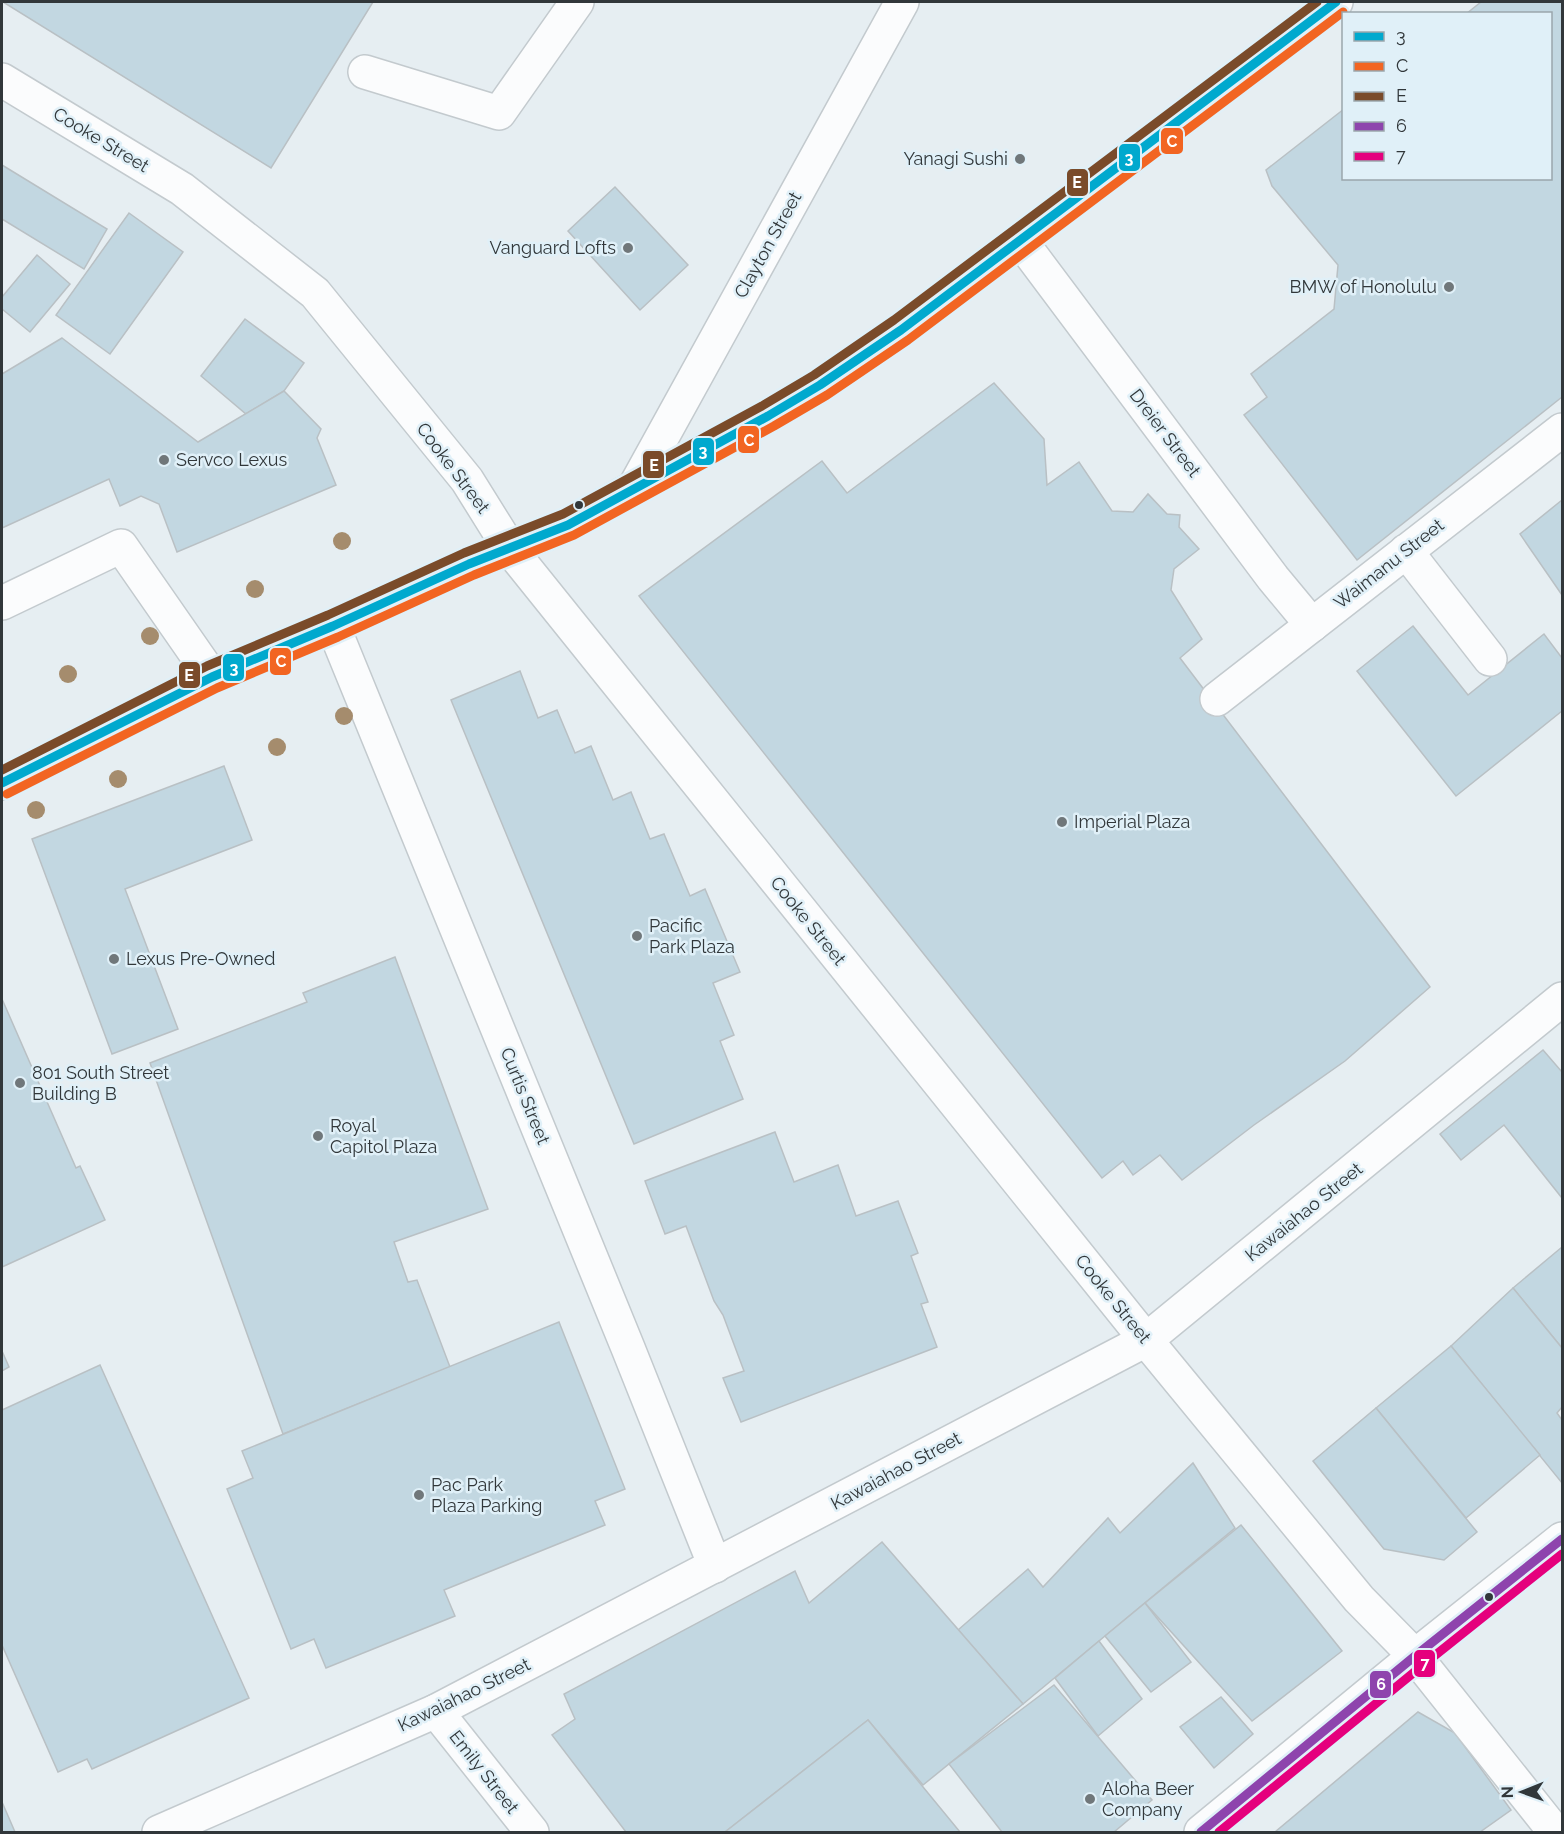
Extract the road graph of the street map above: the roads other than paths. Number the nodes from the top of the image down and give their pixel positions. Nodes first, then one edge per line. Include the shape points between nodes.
1 (577, 2) edge
2 (902, 2) edge
3 (1336, 2) edge
4 (365, 72) dead end
5 (2, 80) edge
6 (1020, 240) junction
7 (1563, 430) edge
8 (634, 488) junction
9 (510, 549) junction
10 (1406, 551) junction
11 (2, 603) edge
12 (1312, 625) junction
13 (333, 626) junction
14 (1490, 659) dead end
15 (212, 676) junction
16 (1216, 699) dead end
17 (2, 782) edge
18 (1563, 999) edge
19 (1146, 1340) junction
20 (1563, 1539) edge
21 (715, 1566) junction
22 (1415, 1656) junction
23 (436, 1711) junction
24 (159, 1833) edge
25 (532, 1833) edge
26 (1201, 1833) edge
27 (1555, 1833) edge

1 - 4 street via 499,113
2 - 8 street, Clayton Street
3 - 6 street
5 - 9 street, Cooke Street via 183,189 315,293 467,480
6 - 8 street via 901,330 820,385
6 - 12 street, Dreier Street
7 - 10 street, Waimanu Street
8 - 9 street via 568,525
9 - 13 street
9 - 19 street, Cooke Street
10 - 12 street, Waimanu Street
10 - 14 street
11 - 15 street via 121,546
12 - 16 street, Waimanu Street
13 - 15 street
13 - 21 street, Curtis Street
15 - 17 street
18 - 19 street, Kawaiahao Street
19 - 21 street, Kawaiahao Street
19 - 22 street, Cooke Street via 1359,1599
20 - 22 street
21 - 23 street, Kawaiahao Street
22 - 26 street
22 - 27 street, Cooke Street
23 - 24 street, Kawaiahao Street
23 - 25 street, Emily Street

